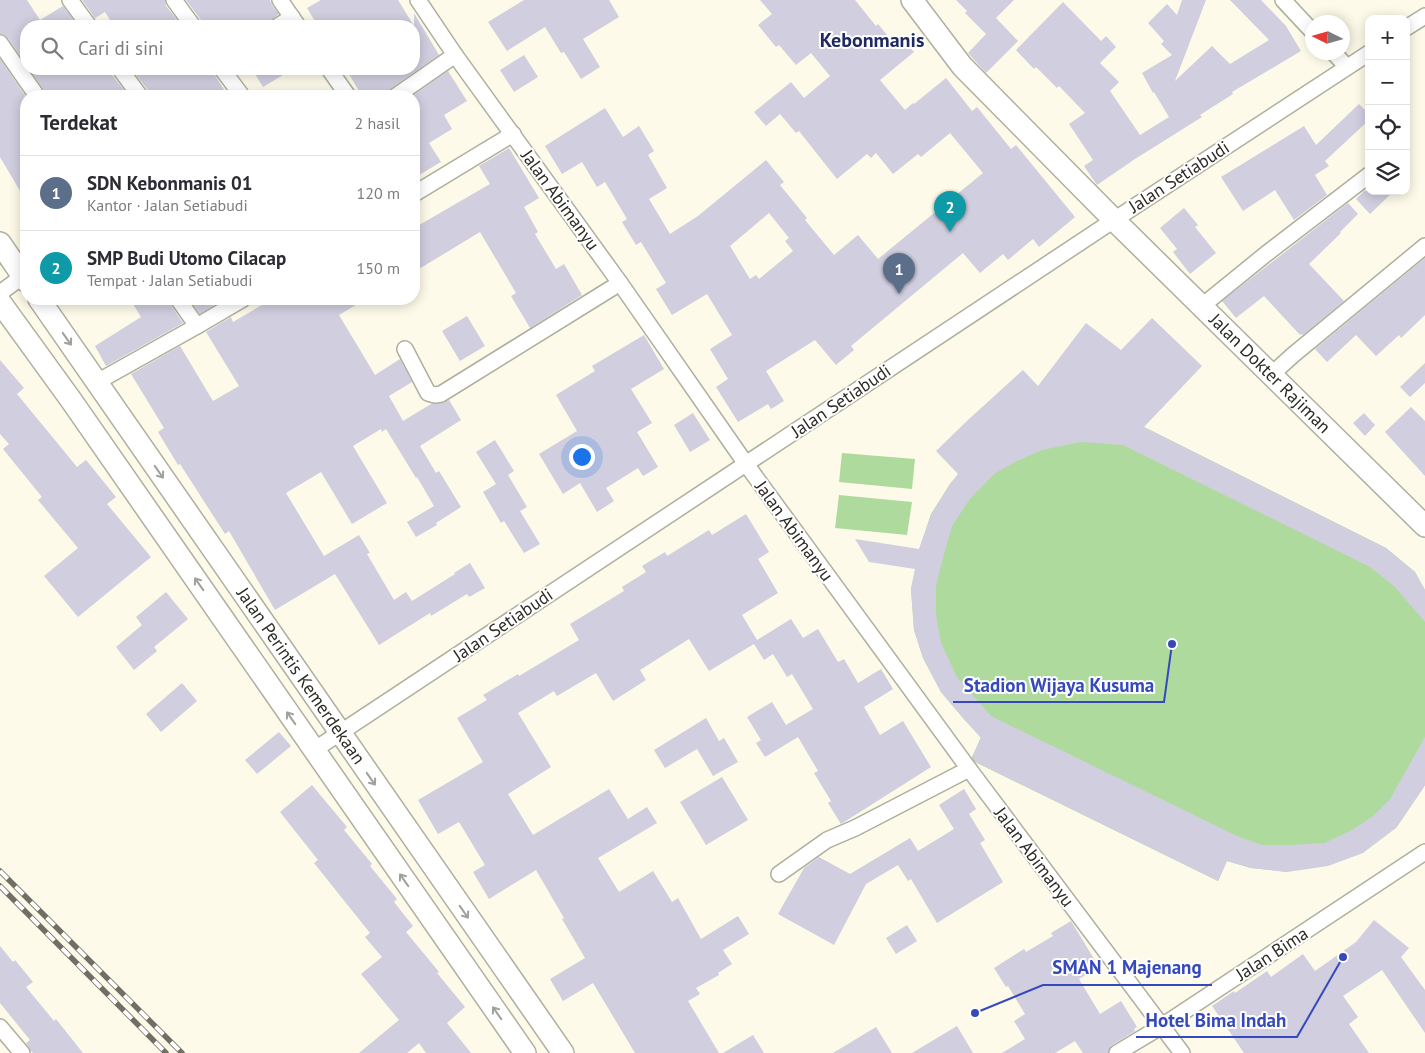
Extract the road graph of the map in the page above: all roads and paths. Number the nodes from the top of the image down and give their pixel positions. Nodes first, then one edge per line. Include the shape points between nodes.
1 (70, 0) edge
2 (174, 0) edge
3 (280, 0) edge
4 (418, 0) edge
5 (912, 0) edge
6 (1283, 0) edge
7 (1425, 16) edge
8 (85, 20) edge
9 (188, 20) edge
10 (294, 20) edge
11 (1305, 24) edge
12 (1410, 25) edge
13 (0, 43) edge
14 (455, 55) junction
15 (1365, 56) edge
16 (1340, 60) edge
17 (1347, 67) junction
18 (20, 72) edge
19 (22, 75) edge
20 (124, 75) edge
21 (226, 75) edge
22 (333, 75) edge
23 (33, 90) edge
24 (136, 90) edge
25 (238, 90) edge
26 (344, 90) edge
27 (405, 90) edge
28 (513, 134) junction
29 (1365, 178) edge
30 (420, 190) edge
31 (1114, 220) junction
32 (0, 244) edge
33 (1425, 246) edge
34 (20, 272) edge
35 (20, 280) edge
36 (620, 283) junction
37 (0, 293) edge
38 (0, 302) edge
39 (43, 305) edge
40 (182, 305) edge
41 (233, 305) edge
42 (1202, 306) junction
43 (197, 326) junction
44 (405, 349) dead end
45 (1271, 375) junction
46 (97, 382) junction
47 (746, 464) junction
48 (1421, 516) edge
49 (340, 734) junction
50 (314, 750) junction
51 (969, 769) junction
52 (1425, 852) edge
53 (779, 874) dead end
54 (1162, 1026) junction
55 (0, 1027) edge
56 (22, 1053) edge
57 (525, 1053) edge
58 (563, 1053) edge
59 (1118, 1053) edge
60 (1182, 1053) edge

1 - 8 street
2 - 9 street
3 - 10 street
4 - 14 street, Jalan Abimanyu
5 - 31 main road, Jalan Dokter Rajiman via 962,66
6 - 11 street
7 - 12 street
13 - 18 street
14 - 27 street
14 - 28 street, Jalan Abimanyu
15 - 17 street, Jalan Setiabudi
16 - 17 street
17 - 31 street, Jalan Setiabudi
19 - 23 street
20 - 24 street
21 - 25 street
22 - 26 street
28 - 30 street
28 - 36 street, Jalan Abimanyu
29 - 42 street
31 - 42 main road, Jalan Dokter Rajiman
31 - 47 street, Jalan Setiabudi
32 - 34 main road
33 - 45 street
35 - 37 street
36 - 44 street via 441,394 428,393
36 - 47 street, Jalan Abimanyu
50 -> 38 main road, Jalan Perintis Kemerdekaan
39 -> 46 main road, Jalan Perintis Kemerdekaan
40 - 43 street
41 - 43 street
42 - 45 main road, Jalan Dokter Rajiman
43 - 46 street
45 - 48 main road, Jalan Dokter Rajiman
46 -> 49 main road, Jalan Perintis Kemerdekaan
47 - 49 street, Jalan Setiabudi
47 - 51 street, Jalan Abimanyu
49 - 50 street, Jalan Setiabudi
49 -> 58 main road, Jalan Perintis Kemerdekaan
57 -> 50 main road, Jalan Perintis Kemerdekaan
51 - 53 street via 827,840
51 - 54 street, Jalan Abimanyu
52 - 54 street, Jalan Bima
54 - 59 street, Jalan Bima
54 - 60 street, Jalan Abimanyu
55 - 56 street

